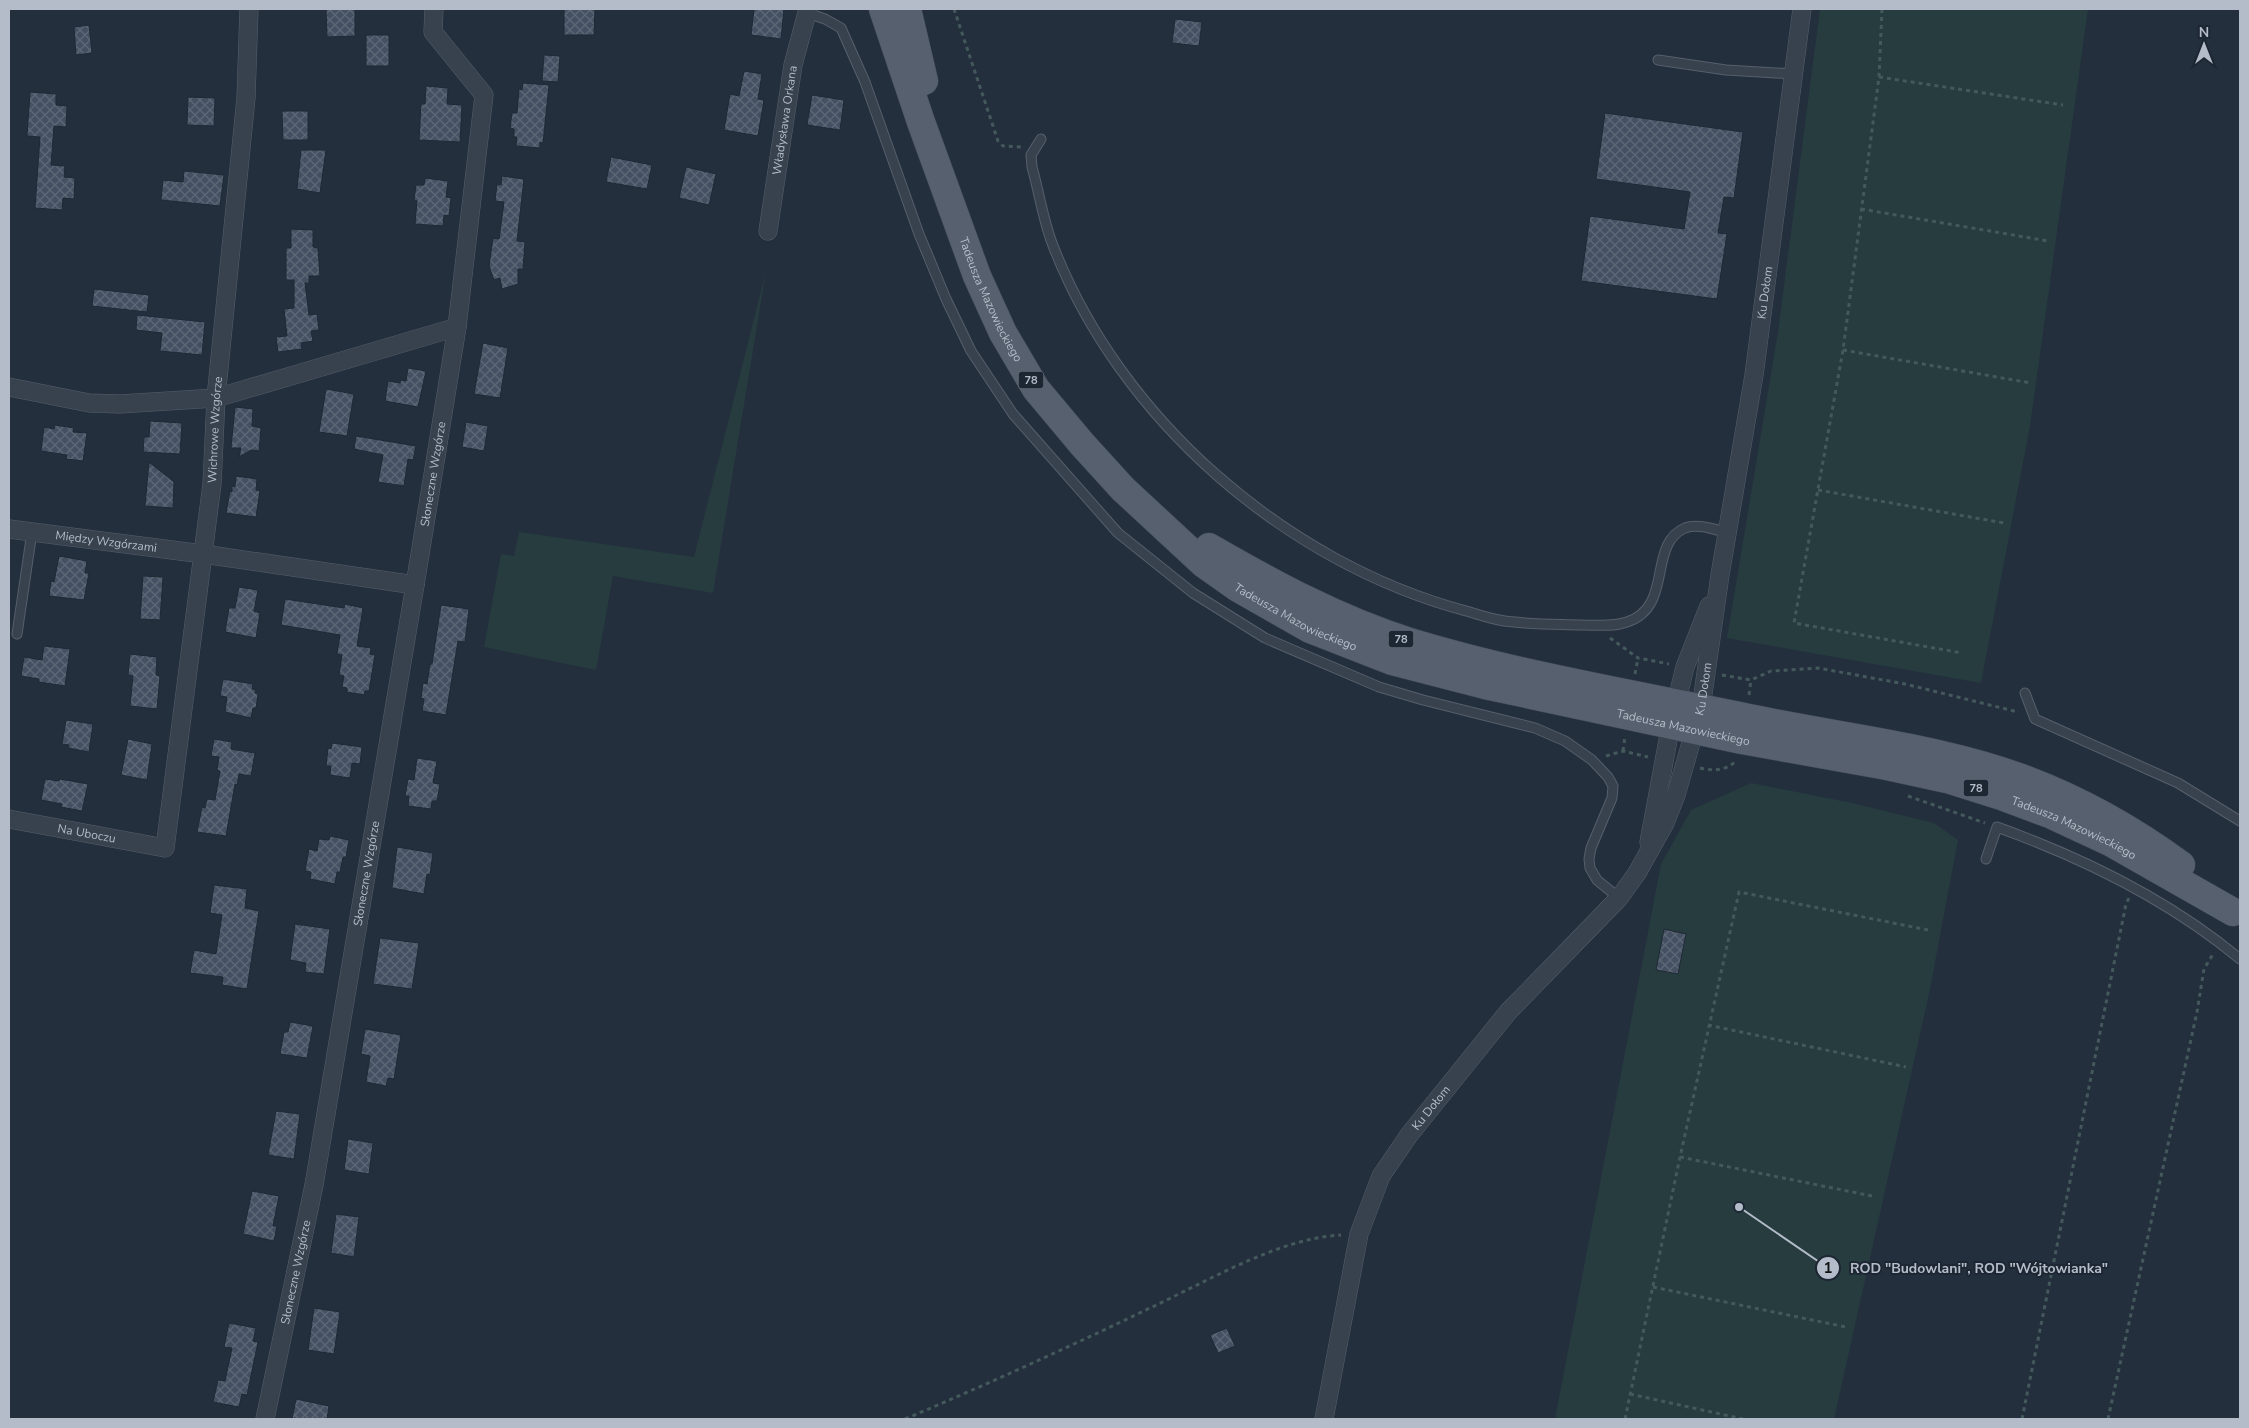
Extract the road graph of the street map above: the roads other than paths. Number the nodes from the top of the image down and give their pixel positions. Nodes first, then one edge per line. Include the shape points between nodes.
1 (250, 9) edge
2 (434, 9) edge
3 (883, 9) edge
4 (907, 9) edge
5 (1802, 9) edge
6 (808, 11) edge
7 (1658, 60) dead end
8 (1794, 74) junction
9 (1041, 138) dead end
10 (957, 218) junction
11 (768, 231) dead end
12 (458, 327) junction
13 (9, 387) edge
14 (216, 398) junction
15 (9, 529) edge
16 (32, 532) junction
17 (1728, 533) junction
18 (203, 554) junction
19 (1720, 575) junction
20 (415, 585) junction
21 (17, 634) dead end
22 (2025, 693) dead end
23 (1686, 716) junction
24 (9, 819) edge
25 (2240, 821) edge
26 (165, 848) joint
27 (1648, 852) junction
28 (1986, 859) dead end
29 (1619, 898) junction
30 (2237, 915) edge
31 (2240, 959) edge
32 (265, 1419) edge
33 (1324, 1419) edge

1 - 14 street, Wichrowe Wzgórze via 246,98
2 - 12 street, Słoneczne Wzgórze via 433,32 484,95
3 - 10 main road, Tadeusza Mazowieckiego / 78 via 920,122
4 - 10 main road, Tadeusza Mazowieckiego / 78
5 - 8 street, Ku Dołom
6 - 11 street, Władysława Orkana via 793,65
6 - 29 lane via 841,28 865,82 919,234 971,351 1013,414 1118,533 1192,593 1265,638 1379,687 1535,728 1565,741 1592,760 1613,786 1612,798 1591,848 1590,868 1596,880
7 - 8 lane via 1726,70
8 - 17 street, Ku Dołom via 1754,376
9 - 17 lane via 1032,155 1032,167 1051,242 1105,348 1192,452 1239,495 1300,538 1365,574 1434,603 1500,620 1602,625 1625,623 1640,616 1652,604 1663,559 1673,537 1692,527
10 - 23 main road, Tadeusza Mazowieckiego / 78 via 977,276 1003,333 1036,389 1123,489 1204,564 1238,588 1310,629 1392,662 1435,673
12 - 14 street
12 - 20 street, Słoneczne Wzgórze
13 - 14 street via 89,403
14 - 18 street, Wichrowe Wzgórze via 212,484
15 - 16 street, Między Wzgórzami
16 - 18 street, Między Wzgórzami
16 - 21 lane
17 - 19 street, Ku Dołom
18 - 20 street, Między Wzgórzami
18 - 26 street, Wichrowe Wzgórze
19 - 23 street, Ku Dołom via 1707,672
19 - 23 street, Ku Dołom via 1685,667
20 - 32 street, Słoneczne Wzgórze via 314,1185
22 - 25 lane via 2035,719 2178,783
23 - 27 street, Ku Dołom via 1665,761
23 - 27 street, Ku Dołom via 1684,766 1676,795
23 - 30 main road, Tadeusza Mazowieckiego / 78 via 1742,740 1904,770 2001,796 2110,842
24 - 26 street, Na Uboczu
27 - 29 street, Ku Dołom
28 - 31 lane via 1997,827 2038,842 2103,871 2220,942
29 - 33 street, Ku Dołom via 1508,1012 1409,1135 1381,1176 1359,1234

